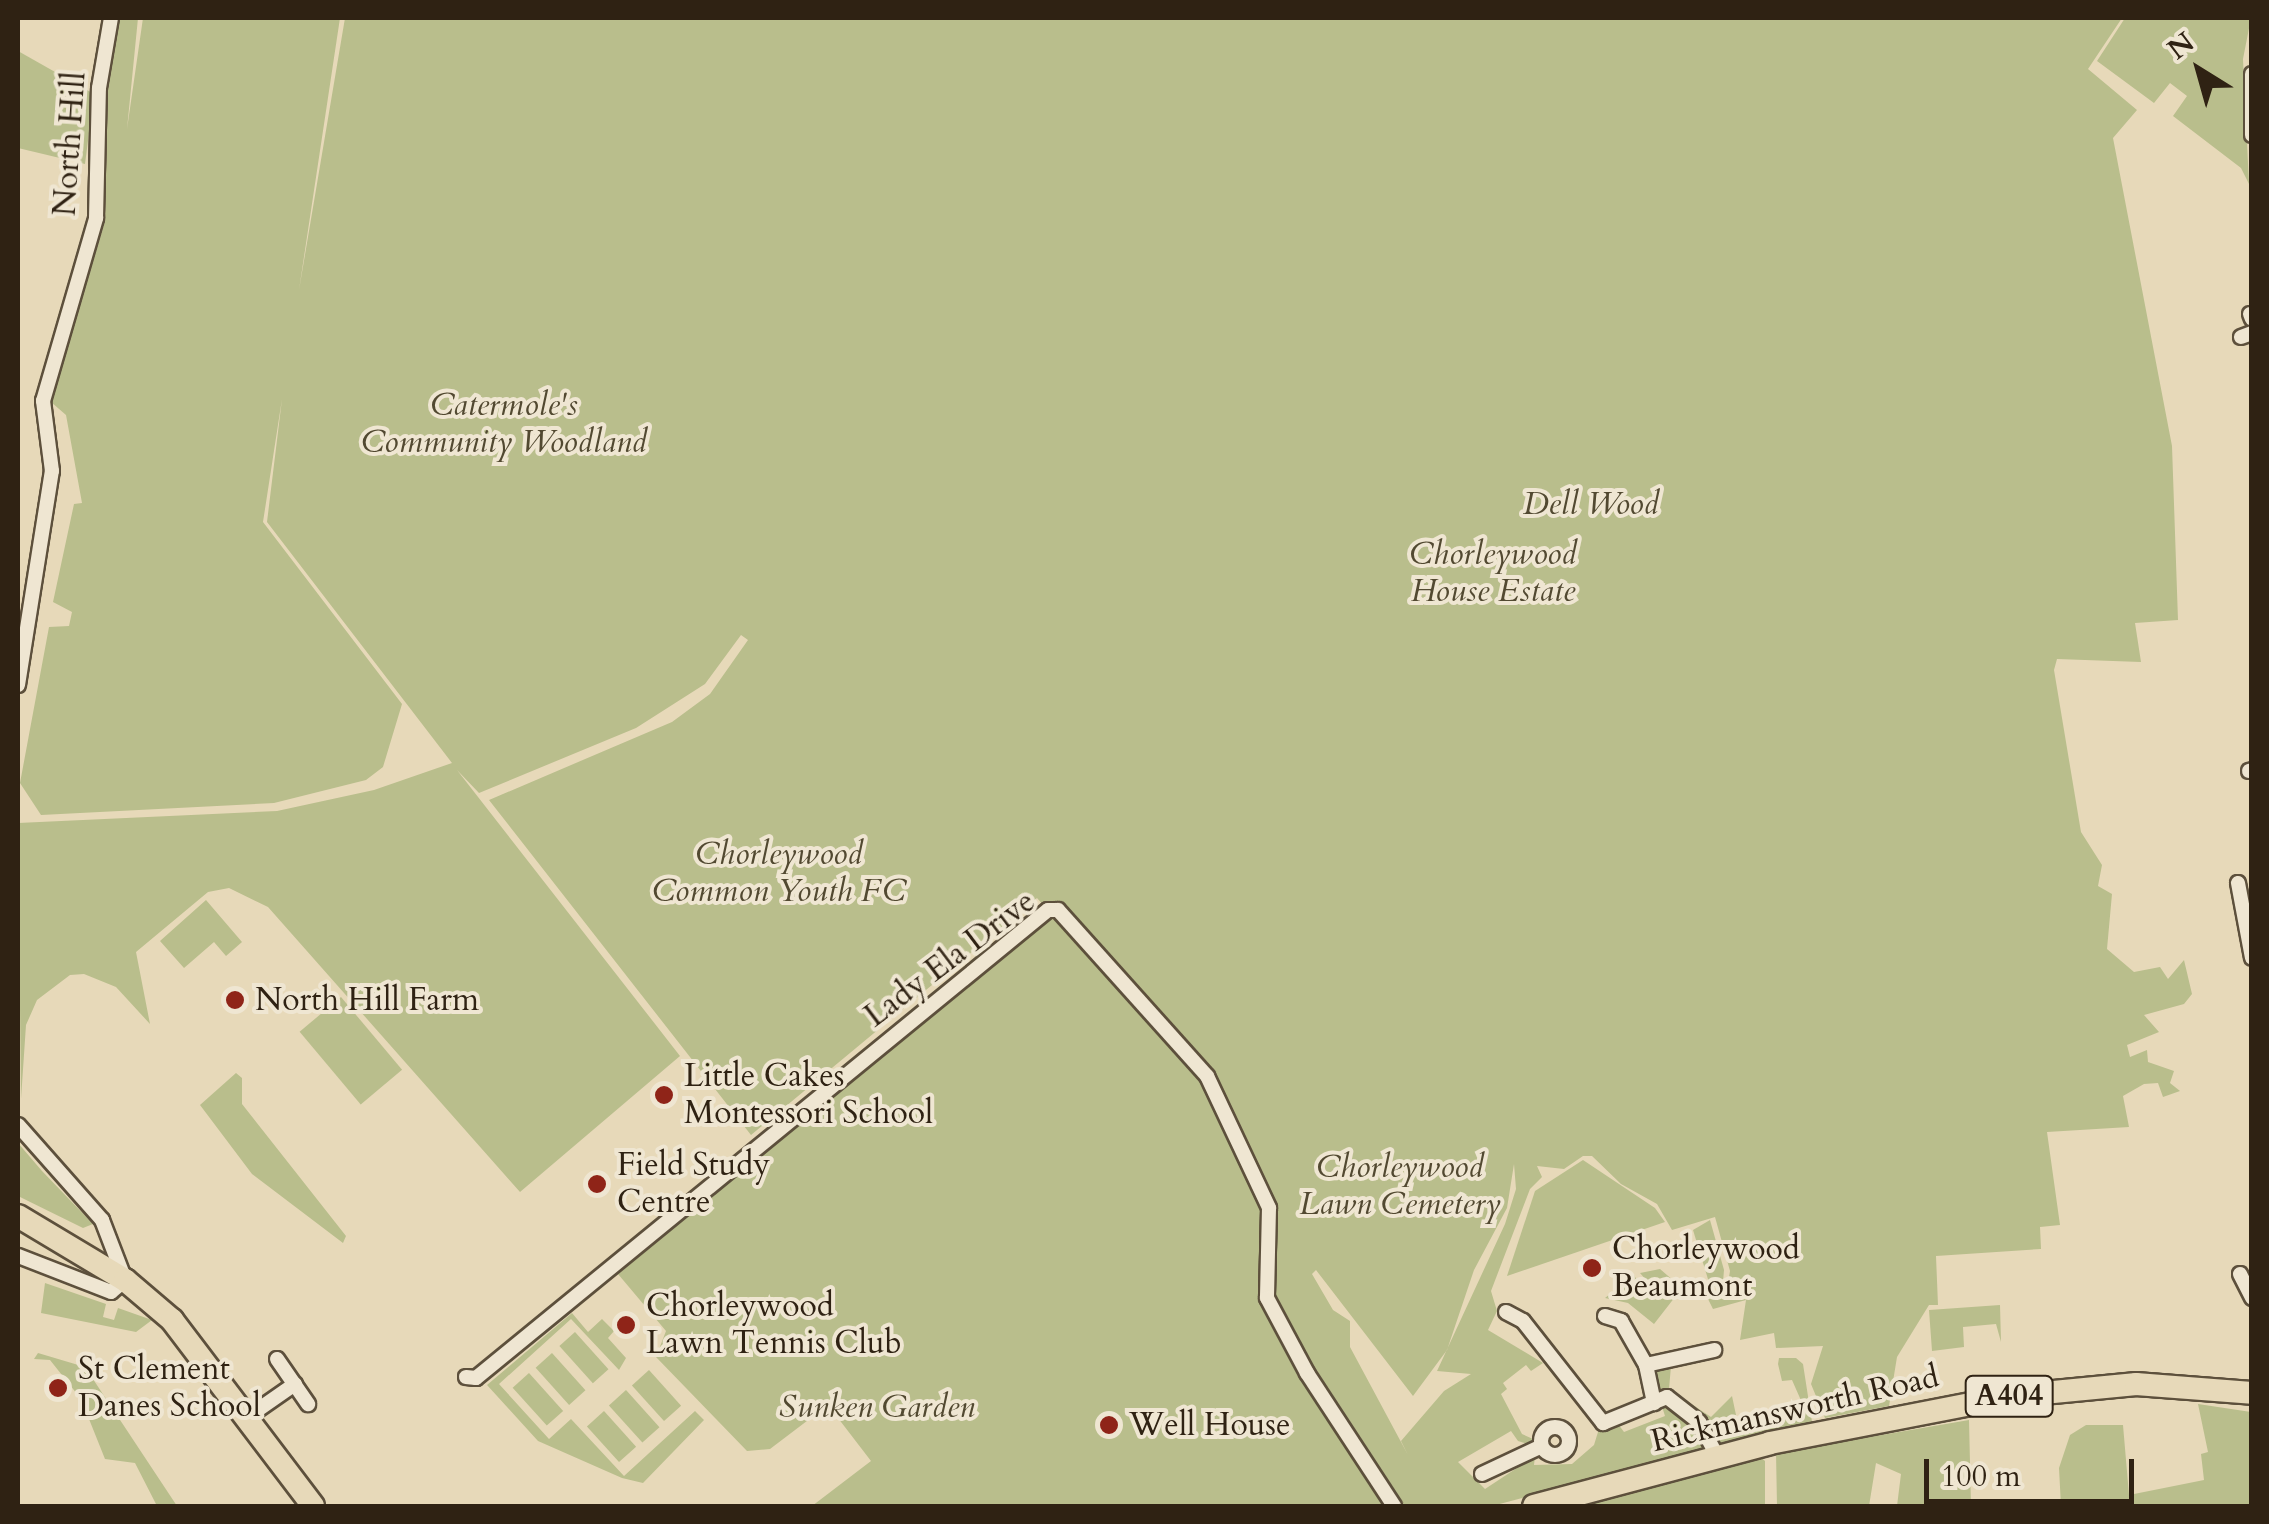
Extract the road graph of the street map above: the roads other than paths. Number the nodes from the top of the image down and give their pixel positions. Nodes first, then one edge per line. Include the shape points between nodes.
1 (112, 18) edge
2 (2252, 74) edge
3 (2252, 134) edge
4 (18, 685) edge
5 (2238, 883) dead end
6 (2250, 918) edge
7 (2252, 958) edge
8 (18, 1126) edge
9 (18, 1216) edge
10 (18, 1256) edge
11 (2240, 1274) dead end
12 (124, 1280) junction
13 (2252, 1298) edge
14 (1506, 1312) dead end
15 (1606, 1316) dead end
16 (1714, 1350) dead end
17 (277, 1359) dead end
18 (1646, 1366) junction
19 (466, 1378) dead end
20 (295, 1384) junction
21 (2252, 1393) edge
22 (1654, 1403) junction
23 (308, 1404) dead end
24 (249, 1416) junction
25 (1604, 1422) junction
26 (1717, 1456) junction
27 (1482, 1474) dead end
28 (313, 1506) edge
29 (1394, 1506) edge
30 (1534, 1506) edge

1 - 4 street, North Hill via 99,88 96,218 44,401 52,471
2 - 3 street
5 - 6 street
6 - 7 street via 2244,941
8 - 12 street via 102,1220
9 - 12 main road
10 - 12 street via 111,1292
11 - 13 street
12 - 24 main road via 172,1320
14 - 25 street via 1523,1321
15 - 18 street via 1622,1321
16 - 18 street
17 - 20 street
18 - 22 street
19 - 29 street, Lady Ela Drive via 476,1378 1032,922 1058,910 1208,1076 1269,1208 1268,1298 1306,1373
20 - 23 street
20 - 24 street
21 - 26 main road, Rickmansworth Road / A404 via 2090,1386
22 - 25 street
22 - 26 street via 1668,1397 1699,1422
24 - 28 main road
25 - 27 street via 1572,1436 1563,1451 1540,1448
26 - 30 main road, Rickmansworth Road / A404

